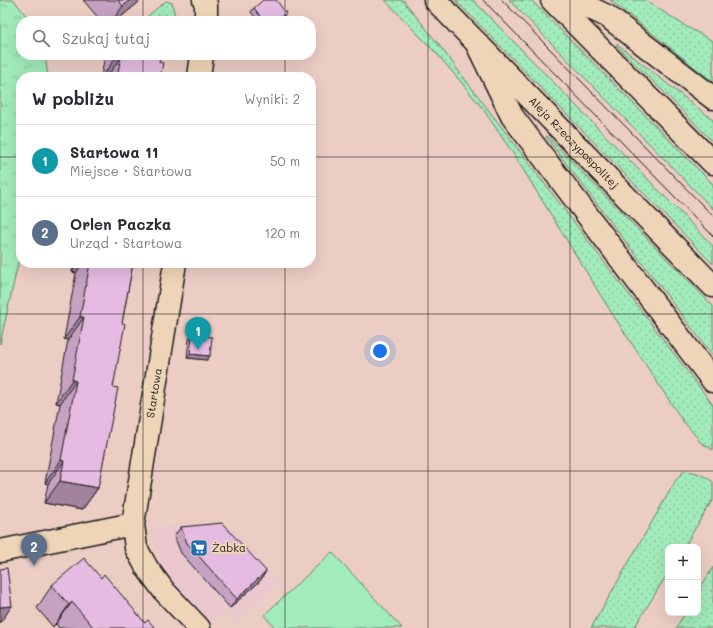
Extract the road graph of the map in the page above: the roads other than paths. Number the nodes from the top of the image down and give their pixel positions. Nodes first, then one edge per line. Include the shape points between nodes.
1 (435, 0) edge
2 (552, 0) edge
3 (573, 0) edge
4 (476, 42) junction
5 (201, 60) edge
6 (200, 72) edge
7 (713, 98) edge
8 (713, 163) edge
9 (174, 268) edge
10 (713, 286) edge
11 (713, 381) edge
12 (133, 524) junction
13 (0, 551) edge
14 (199, 628) edge

1 - 4 main road, Aleja Rzeczypospolitej
2 - 8 main road
3 - 7 main road via 607,16
4 - 10 main road, Aleja Rzeczypospolitej
4 - 11 main road via 512,116
5 - 6 main road
9 - 12 main road, Startowa
12 - 13 main road
12 - 14 main road, Startowa via 136,548 147,568 164,591

